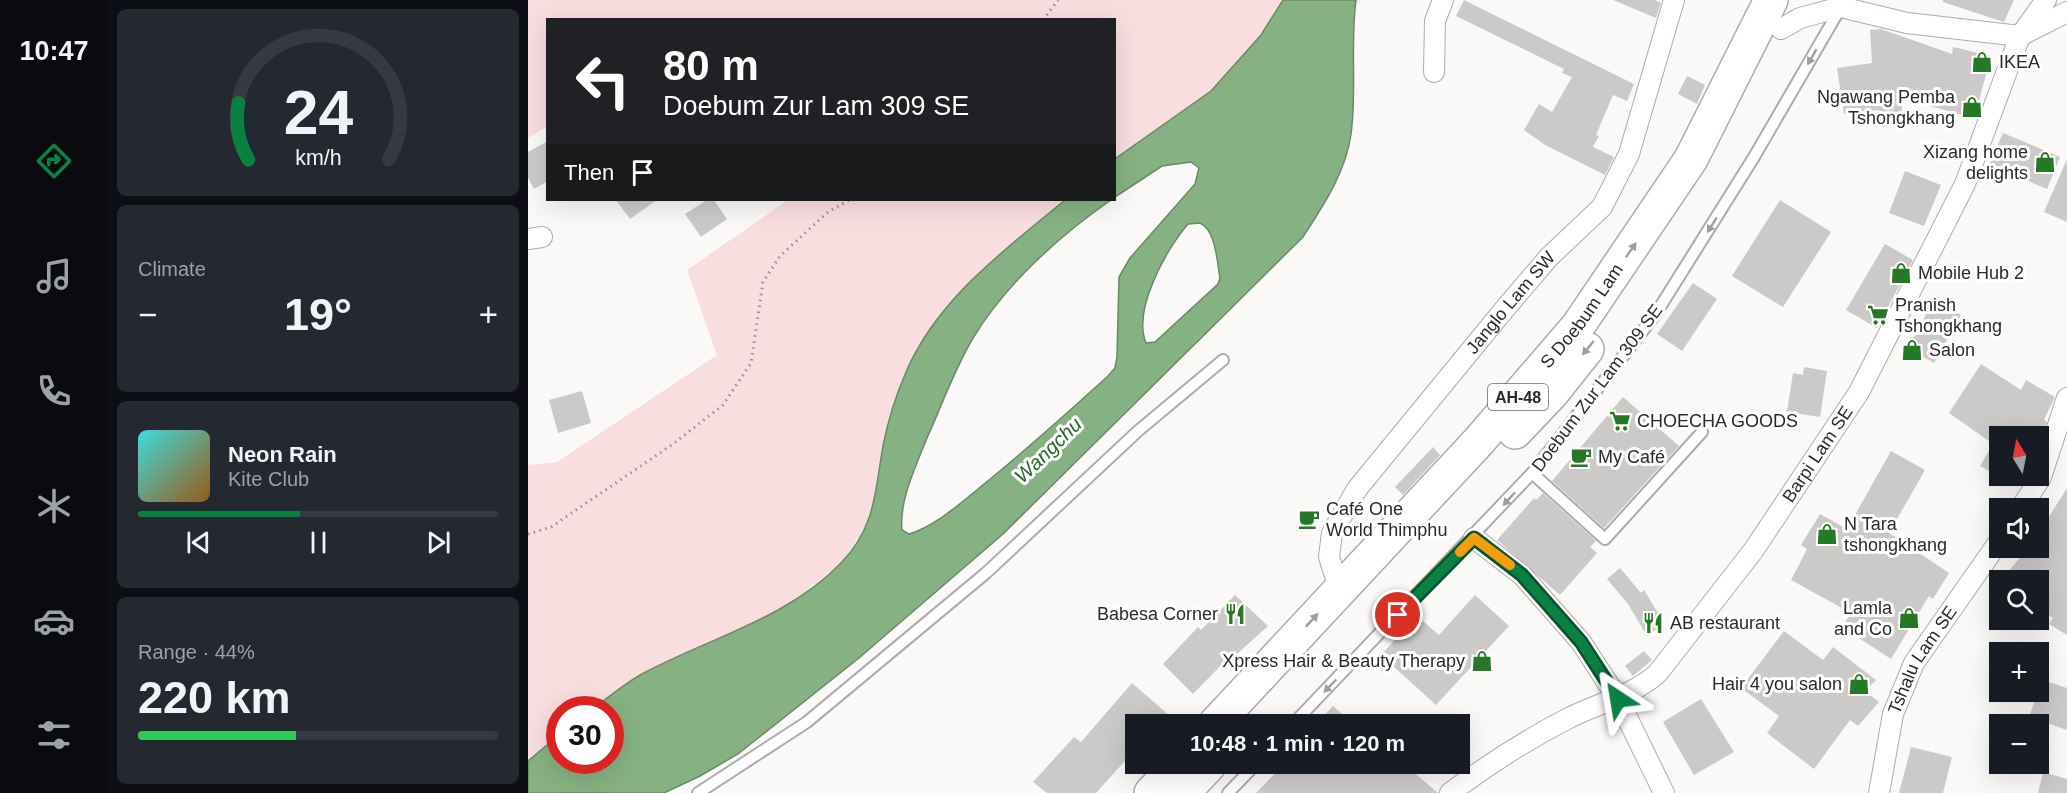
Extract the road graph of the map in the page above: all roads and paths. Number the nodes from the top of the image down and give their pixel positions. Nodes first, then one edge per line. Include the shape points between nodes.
1 (1058, 0) edge
2 (1443, 0) edge
3 (1674, 0) edge
4 (2046, 0) edge
5 (1840, 3) edge
6 (1782, 10) edge
7 (2067, 12) edge
8 (1044, 18) edge
9 (2020, 36) junction
10 (1434, 72) dead end
11 (847, 201) edge
12 (1223, 360) dead end
13 (2067, 398) edge
14 (1702, 432) dead end
15 (1533, 473) junction
16 (2027, 498) edge
17 (528, 534) edge
18 (1474, 538) junction
19 (1989, 556) edge
20 (1340, 591) junction
21 (1618, 699) junction
22 (1224, 714) edge
23 (1255, 714) edge
24 (1303, 714) edge
25 (1169, 774) edge
26 (1201, 774) edge
27 (1246, 774) edge
28 (698, 793) edge
29 (1151, 793) edge
30 (1183, 793) edge
31 (1228, 793) edge
32 (1450, 793) edge
33 (1664, 793) edge
34 (1880, 793) edge

1 - 8 path
2 - 10 street via 1435,21
3 - 20 street, Janglo Lam SW via 1629,154 1602,207 1549,257 1358,489 1332,533 1329,557
4 - 9 street, Barpi Lam SE
5 - 6 street via 1800,18
5 - 9 street via 1907,23
5 -> 15 lane, Doebum Zur Lam 309 SE via 1754,157 1655,315
20 -> 6 highway, S Doebum Lam / AH-48 via 1479,441 1578,326 1691,159
6 -> 23 highway, S Doebum Lam / AH-48 via 1707,169 1674,225 1597,336 1552,393
7 - 9 street
9 - 21 street, Barpi Lam SE via 1965,184 1859,392 1753,551 1657,674 1644,686
11 - 17 path via 828,212 780,256 763,282 751,363 723,405 674,444 551,527
12 - 28 lane via 1138,431 986,573 816,715
13 - 16 street via 2041,477
14 - 15 lane via 1605,538
15 -> 18 lane, Doebum Zur Lam 309 SE
18 - 21 street via 1522,575 1581,642
18 -> 24 lane, Doebum Zur Lam 309 SE
19 - 34 street, Tshalu Lam SE via 1914,663 1893,714
22 -> 20 highway, S Doebum Lam / AH-48
21 - 32 street, Barpi Lam SE via 1569,718
21 - 33 street
25 - 29 highway
26 - 30 highway
27 - 31 lane

